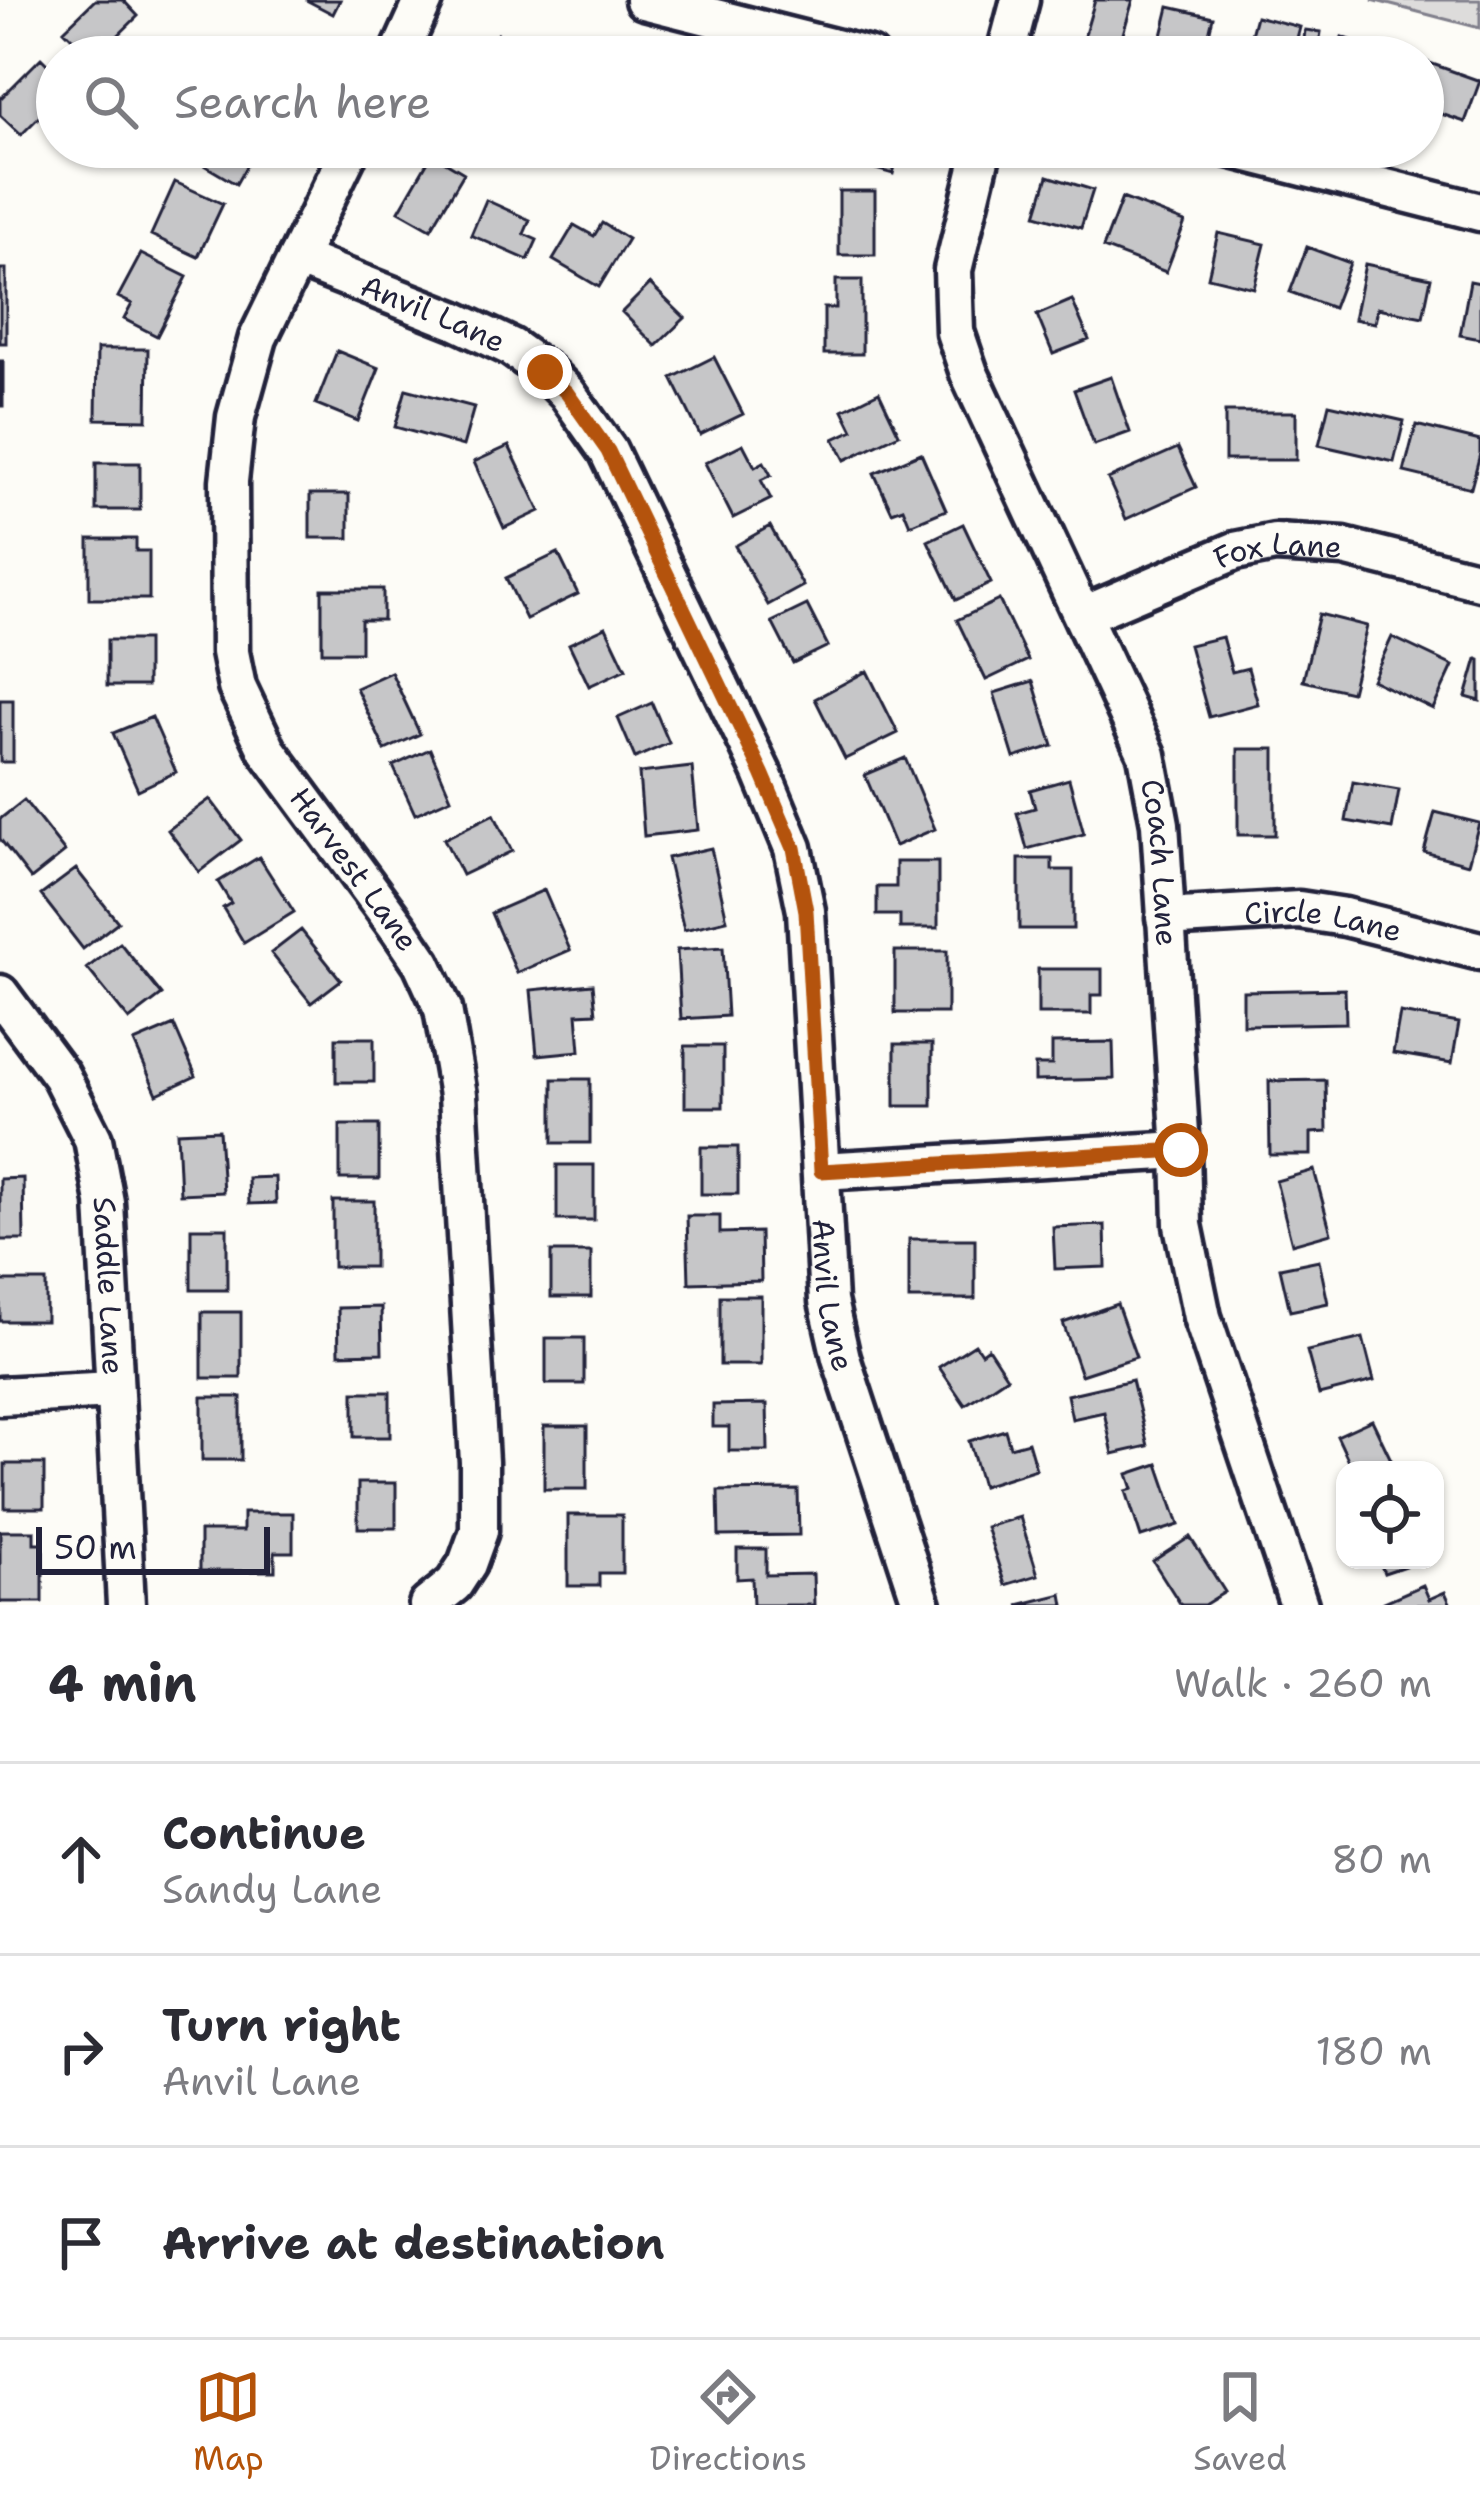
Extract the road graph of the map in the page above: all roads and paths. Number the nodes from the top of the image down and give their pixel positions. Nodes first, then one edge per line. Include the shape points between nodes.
1 (424, 0) edge
2 (644, 0) edge
3 (1020, 0) edge
4 (408, 36) edge
5 (787, 36) edge
6 (1011, 36) edge
7 (340, 168) edge
8 (978, 168) edge
9 (1307, 168) edge
10 (1480, 212) edge
11 (297, 258) junction
12 (1480, 581) edge
13 (1084, 615) junction
14 (1165, 918) junction
15 (1480, 951) edge
16 (0, 994) edge
17 (1181, 1150) junction
18 (821, 1171) junction
19 (113, 1390) junction
20 (0, 1396) edge
21 (126, 1605) edge
22 (428, 1605) edge
23 (922, 1605) edge
24 (1299, 1605) edge

1 - 4 street
2 - 5 street
3 - 6 street
7 - 11 street, Harvest Lane
8 - 13 street, Coach Lane via 953,270 956,332
9 - 10 street
11 - 18 street, Anvil Lane via 511,347 567,393 608,451 794,848 806,911
11 - 22 street, Harvest Lane via 257,338 236,417 230,652 267,750 399,928 443,1009 458,1095 479,1531 454,1584
12 - 13 street, Fox Lane via 1344,547 1275,543 1235,550
13 - 14 street, Coach Lane via 1147,755
14 - 15 street, Circle Lane via 1299,910
14 - 17 street, Coach Lane
16 - 19 street, Saddle Lane via 61,1076 93,1139 105,1202
17 - 18 street
17 - 24 street, Coach Lane via 1183,1225 1202,1317
18 - 23 street, Anvil Lane via 828,1301
19 - 20 street
19 - 21 street, Saddle Lane

